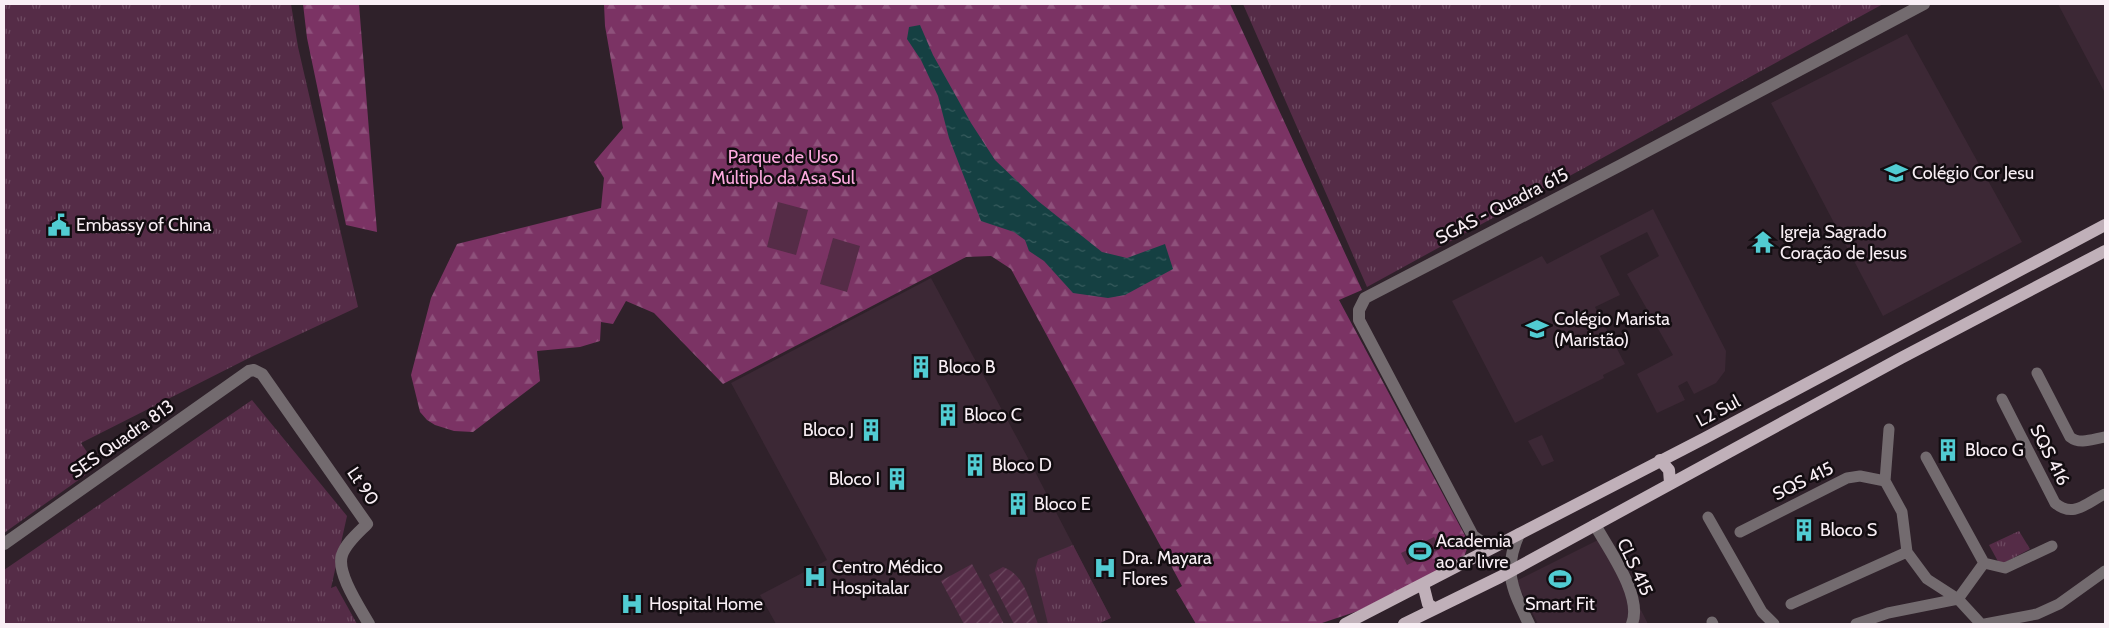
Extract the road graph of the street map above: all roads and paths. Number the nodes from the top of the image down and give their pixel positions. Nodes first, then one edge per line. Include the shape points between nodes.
1 (1924, 4) edge
2 (2105, 225) edge
3 (2105, 251) edge
4 (2037, 373) dead end
5 (262, 374) joint
6 (2002, 399) dead end
7 (1889, 429) dead end
8 (2105, 437) edge
9 (1926, 458) dead end
10 (1660, 460) junction
11 (1885, 481) junction
12 (1670, 483) junction
13 (2105, 494) edge
14 (1708, 517) dead end
15 (1596, 525) junction
16 (1740, 532) dead end
17 (1519, 534) junction
18 (1474, 536) junction
19 (4, 544) edge
20 (2052, 546) dead end
21 (1490, 548) junction
22 (1907, 552) junction
23 (1471, 559) junction
24 (1984, 563) junction
25 (2105, 571) edge
26 (1509, 573) junction
27 (1423, 584) junction
28 (1958, 599) junction
29 (1791, 604) dead end
30 (1435, 609) junction
31 (1889, 619) edge
32 (2040, 619) edge
33 (369, 624) edge
34 (1345, 624) edge
35 (1404, 624) edge
36 (1529, 624) edge
37 (1632, 624) edge
38 (1774, 624) edge
39 (1856, 624) edge
40 (1981, 624) edge
41 (1985, 624) edge

1 - 18 street, SGAS - Quadra 615 via 1365,298 1358,310 1359,320
2 - 10 main road, L2 Sul
3 - 12 main road
4 - 8 street via 2070,437 2081,442
5 - 19 street, SES Quadra 813 via 249,371
5 - 33 street, Lt 90 via 367,524 348,545 341,564 344,578
6 - 13 street, SQS 416 via 2055,503 2073,511
7 - 11 street
9 - 24 street
10 - 12 main road via 1669,470
10 - 17 main road, L2 Sul
11 - 16 street, SQS 415 via 1860,476 1847,478
11 - 22 street via 1902,512
12 - 15 main road
14 - 38 street via 1762,612
15 - 26 main road
15 - 37 street, CLS 415 via 1633,596 1636,611
17 - 21 main road, L2 Sul
17 - 26 street via 1511,554
18 - 21 street, SGAS - Quadra 615
18 - 23 street
20 - 24 street via 2005,568
21 - 23 main road, L2 Sul
22 - 28 street via 1927,580
22 - 29 street
23 - 27 main road, L2 Sul
24 - 28 street
25 - 32 street
26 - 30 main road
26 - 36 street
27 - 30 main road via 1428,604
27 - 34 main road, L2 Sul
28 - 31 street
28 - 40 street
30 - 35 main road
31 - 39 street
32 - 41 street

